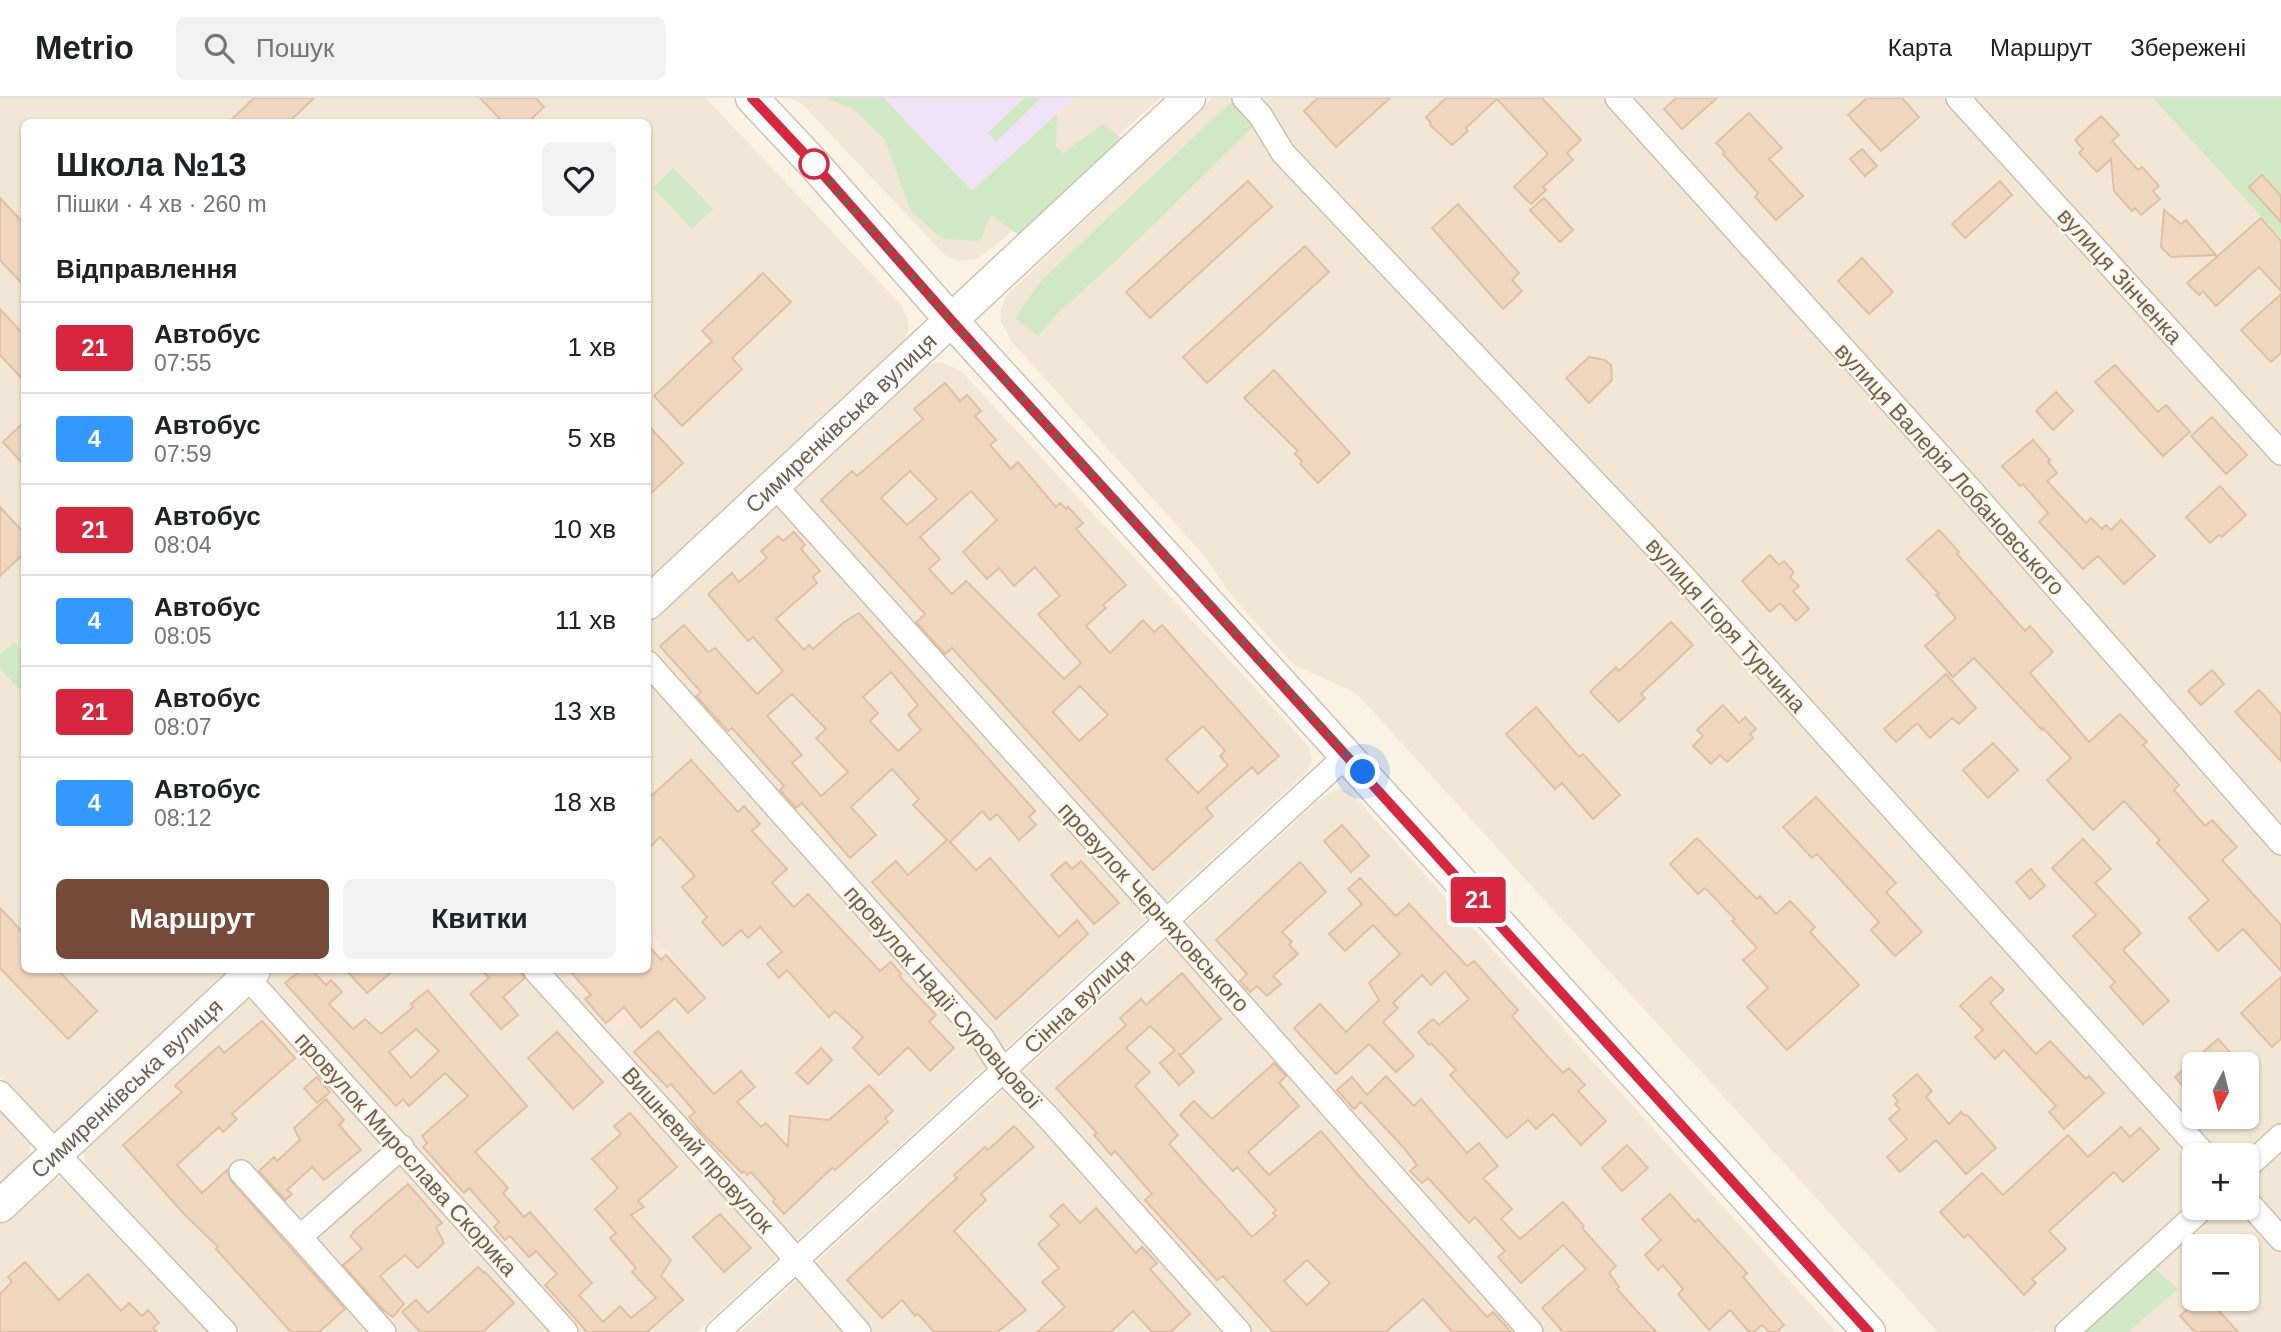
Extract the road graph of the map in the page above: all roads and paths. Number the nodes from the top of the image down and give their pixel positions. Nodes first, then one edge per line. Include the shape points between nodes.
1 (752, 98) edge
2 (1189, 98) edge
3 (1244, 98) edge
4 (1617, 98) edge
5 (1958, 98) edge
6 (951, 320) junction
7 (2281, 453) edge
8 (774, 485) junction
9 (651, 600) edge
10 (651, 666) edge
11 (1347, 755) junction
12 (2281, 843) edge
13 (1167, 921) junction
14 (250, 973) edge
15 (538, 973) edge
16 (1003, 1071) junction
17 (0, 1093) edge
18 (2281, 1136) edge
19 (2194, 1143) edge
20 (402, 1147) junction
21 (57, 1153) junction
22 (2259, 1156) edge
23 (241, 1172) dead end
24 (0, 1206) edge
25 (2259, 1214) edge
26 (2190, 1220) edge
27 (300, 1237) junction
28 (2281, 1239) edge
29 (797, 1260) junction
30 (225, 1332) edge
31 (384, 1332) edge
32 (566, 1332) edge
33 (719, 1332) edge
34 (859, 1332) edge
35 (1238, 1332) edge
36 (1531, 1332) edge
37 (1869, 1332) edge
38 (2067, 1332) edge

1 - 6 main road
2 - 6 main road, Симиренківська вулиця
3 - 19 street, вулиця Ігоря Турчина via 1283,153 1673,565
4 - 12 street, вулиця Валерія Лобановського
5 - 7 street, вулиця Зінченка
6 - 8 main road, Симиренківська вулиця
6 - 11 main road
8 - 9 main road, Симиренківська вулиця
8 - 13 street, провулок Черняховського
10 - 16 street, провулок Надії Суровцової via 983,1039
11 - 13 street, Сінна вулиця
11 - 37 main road
13 - 16 street, Сінна вулиця
13 - 36 street, провулок Черняховського
14 - 20 street, провулок Мирослава Скорика
14 - 21 main road, Симиренківська вулиця
15 - 29 street, Вишневий провулок
16 - 29 street, Сінна вулиця
16 - 35 street, провулок Надії Суровцової
17 - 21 street
18 - 22 street
20 - 27 street
20 - 32 street, провулок Мирослава Скорика
21 - 24 main road, Симиренківська вулиця
21 - 30 street
23 - 27 street
25 - 28 street
26 - 38 street
27 - 31 street
29 - 33 street, Сінна вулиця
29 - 34 street, Вишневий провулок

